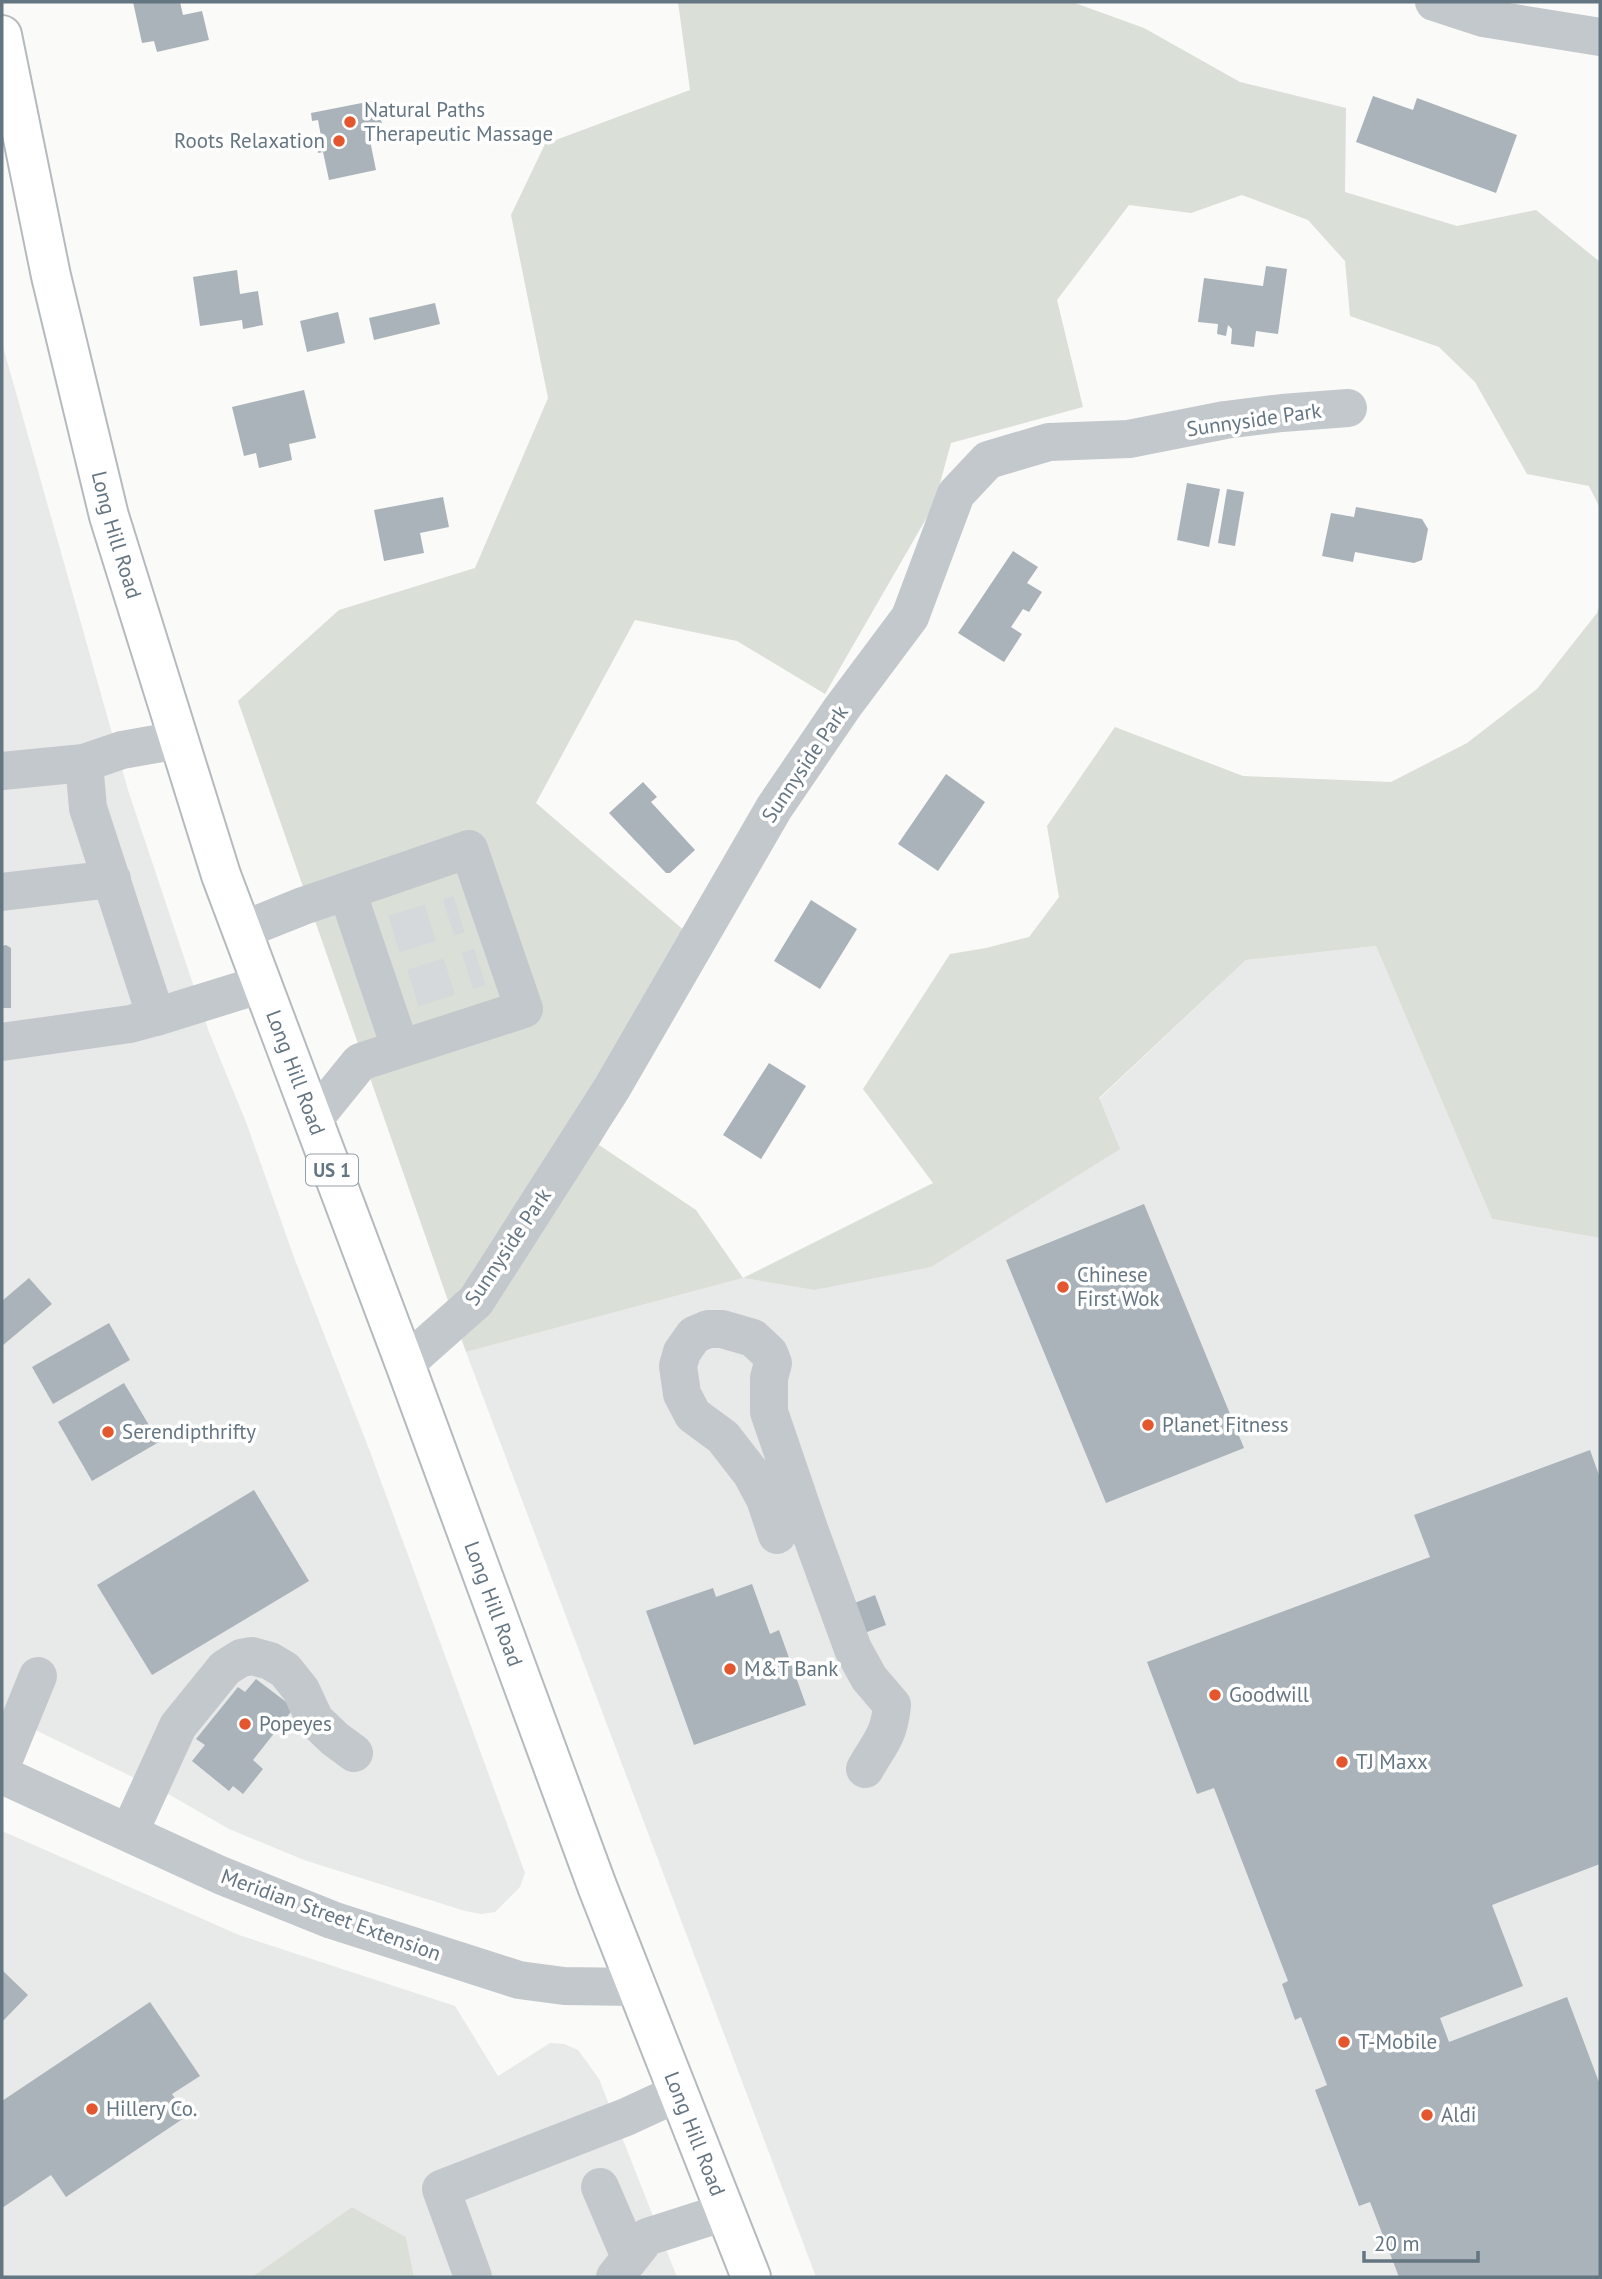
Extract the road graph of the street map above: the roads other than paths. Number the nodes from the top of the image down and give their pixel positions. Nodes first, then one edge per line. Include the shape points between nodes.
1 (1434, 2) edge
2 (2, 36) edge
3 (1600, 37) edge
4 (1348, 408) dead end
5 (179, 740) junction
6 (84, 763) junction
7 (2, 771) edge
8 (112, 879) junction
9 (347, 891) junction
10 (2, 892) edge
11 (243, 930) junction
12 (262, 984) junction
13 (156, 1017) junction
14 (2, 1042) edge
15 (400, 1047) junction
16 (313, 1120) junction
17 (405, 1364) junction
18 (777, 1535) dead end
19 (38, 1676) dead end
20 (354, 1753) dead end
21 (2, 1764) edge
22 (865, 1769) dead end
23 (2, 1774) edge
24 (129, 1833) junction
25 (636, 1987) junction
26 (678, 2093) junction
27 (600, 2188) dead end
28 (724, 2212) junction
29 (623, 2267) edge
30 (473, 2277) edge
31 (751, 2277) edge

1 - 3 street via 1483,18
2 - 5 main road, Long Hill Road / US 1 via 51,276 108,516
4 - 17 street, Sunnyside Park via 1225,420 1129,439 1049,442 988,460 956,494 910,617 774,808 612,1088 476,1301
5 - 6 street via 122,750
5 - 11 main road, Long Hill Road / US 1
6 - 7 street
6 - 8 street via 88,807
8 - 10 street
8 - 13 street
9 - 11 street
9 - 15 street via 379,938 398,992
9 - 15 street via 469,849 474,909 493,963 524,1009
11 - 12 main road, Long Hill Road / US 1
12 - 13 street
12 - 16 main road, Long Hill Road / US 1
13 - 14 street
15 - 16 street via 360,1062
16 - 17 main road, Long Hill Road / US 1
17 - 25 main road, Long Hill Road / US 1
18 - 22 street via 751,1473 723,1437 686,1406 678,1366 687,1343 708,1329 753,1338 773,1363 769,1412 808,1526 853,1649 869,1678 892,1704 884,1741
19 - 21 street
20 - 24 street via 316,1720 285,1670 252,1656 241,1658 225,1668 178,1727
23 - 24 street, Meridian Street Extension
24 - 25 street, Meridian Street Extension via 303,1909 519,1980
25 - 26 main road, Long Hill Road / US 1
26 - 28 main road, Long Hill Road / US 1
26 - 30 street via 442,2189
27 - 29 street
28 - 29 street via 647,2237
28 - 31 main road, Long Hill Road / US 1

